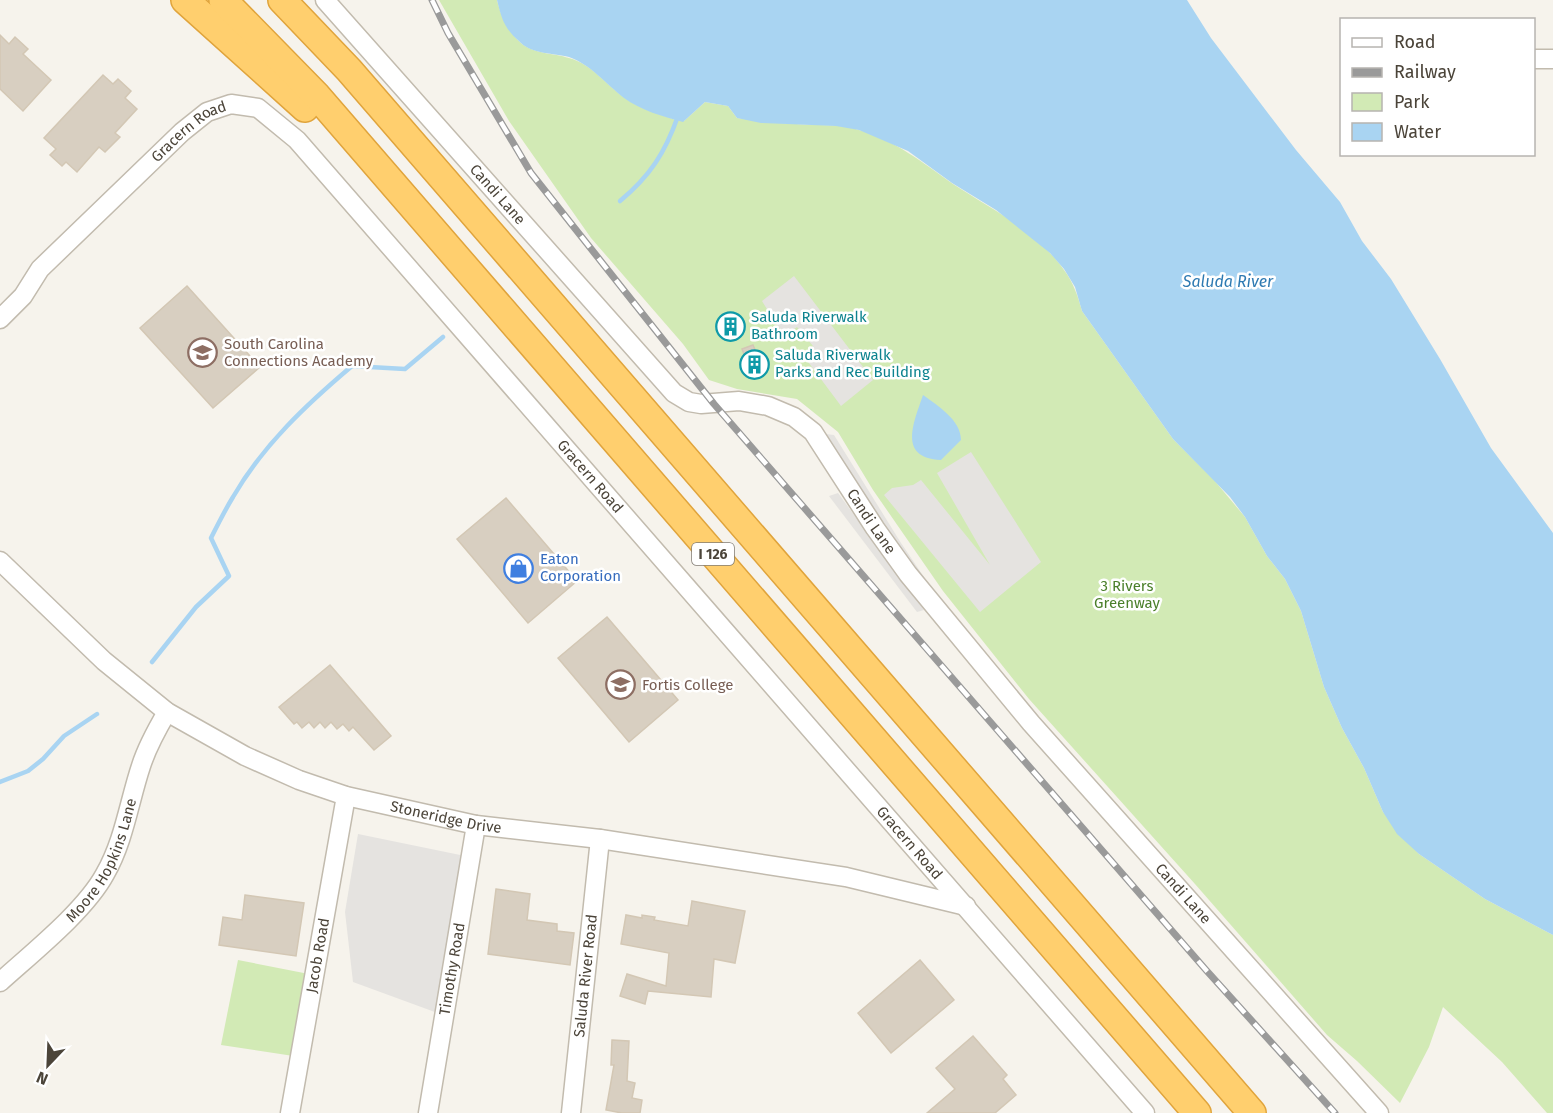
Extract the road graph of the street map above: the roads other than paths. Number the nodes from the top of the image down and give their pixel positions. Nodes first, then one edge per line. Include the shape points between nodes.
1 (185, 0) edge
2 (223, 0) edge
3 (282, 0) edge
4 (325, 0) edge
5 (1535, 59) edge
6 (1553, 59) edge
7 (404, 196) junction
8 (0, 319) edge
9 (0, 561) edge
10 (167, 712) junction
11 (346, 796) junction
12 (476, 825) junction
13 (600, 839) junction
14 (966, 906) junction
15 (0, 982) edge
16 (290, 1113) edge
17 (428, 1113) edge
18 (571, 1113) edge
19 (1145, 1113) edge
20 (1197, 1113) edge
21 (1252, 1113) edge
22 (1379, 1113) edge

1 - 7 highway
2 - 7 highway, I 126 via 317,96
3 - 21 highway, I 126 via 349,70
4 - 22 street, Candi Lane via 674,393 688,402 701,404 755,403 788,414 813,432 908,574 1031,723
5 - 6 street
7 - 20 highway, I 126
8 - 14 street, Gracern Road via 40,269 207,111 231,104 258,108 297,140
9 - 10 street, Stoneridge Drive via 104,661
10 - 11 street, Stoneridge Drive via 245,756
10 - 15 street, Moore Hopkins Lane via 141,764 105,874 91,895
11 - 12 street, Stoneridge Drive
11 - 16 street, Jacob Road
12 - 13 street, Stoneridge Drive
12 - 17 street, Timothy Road
13 - 14 street, Stoneridge Drive via 846,877
13 - 18 street, Saluda River Road
14 - 19 street, Gracern Road

